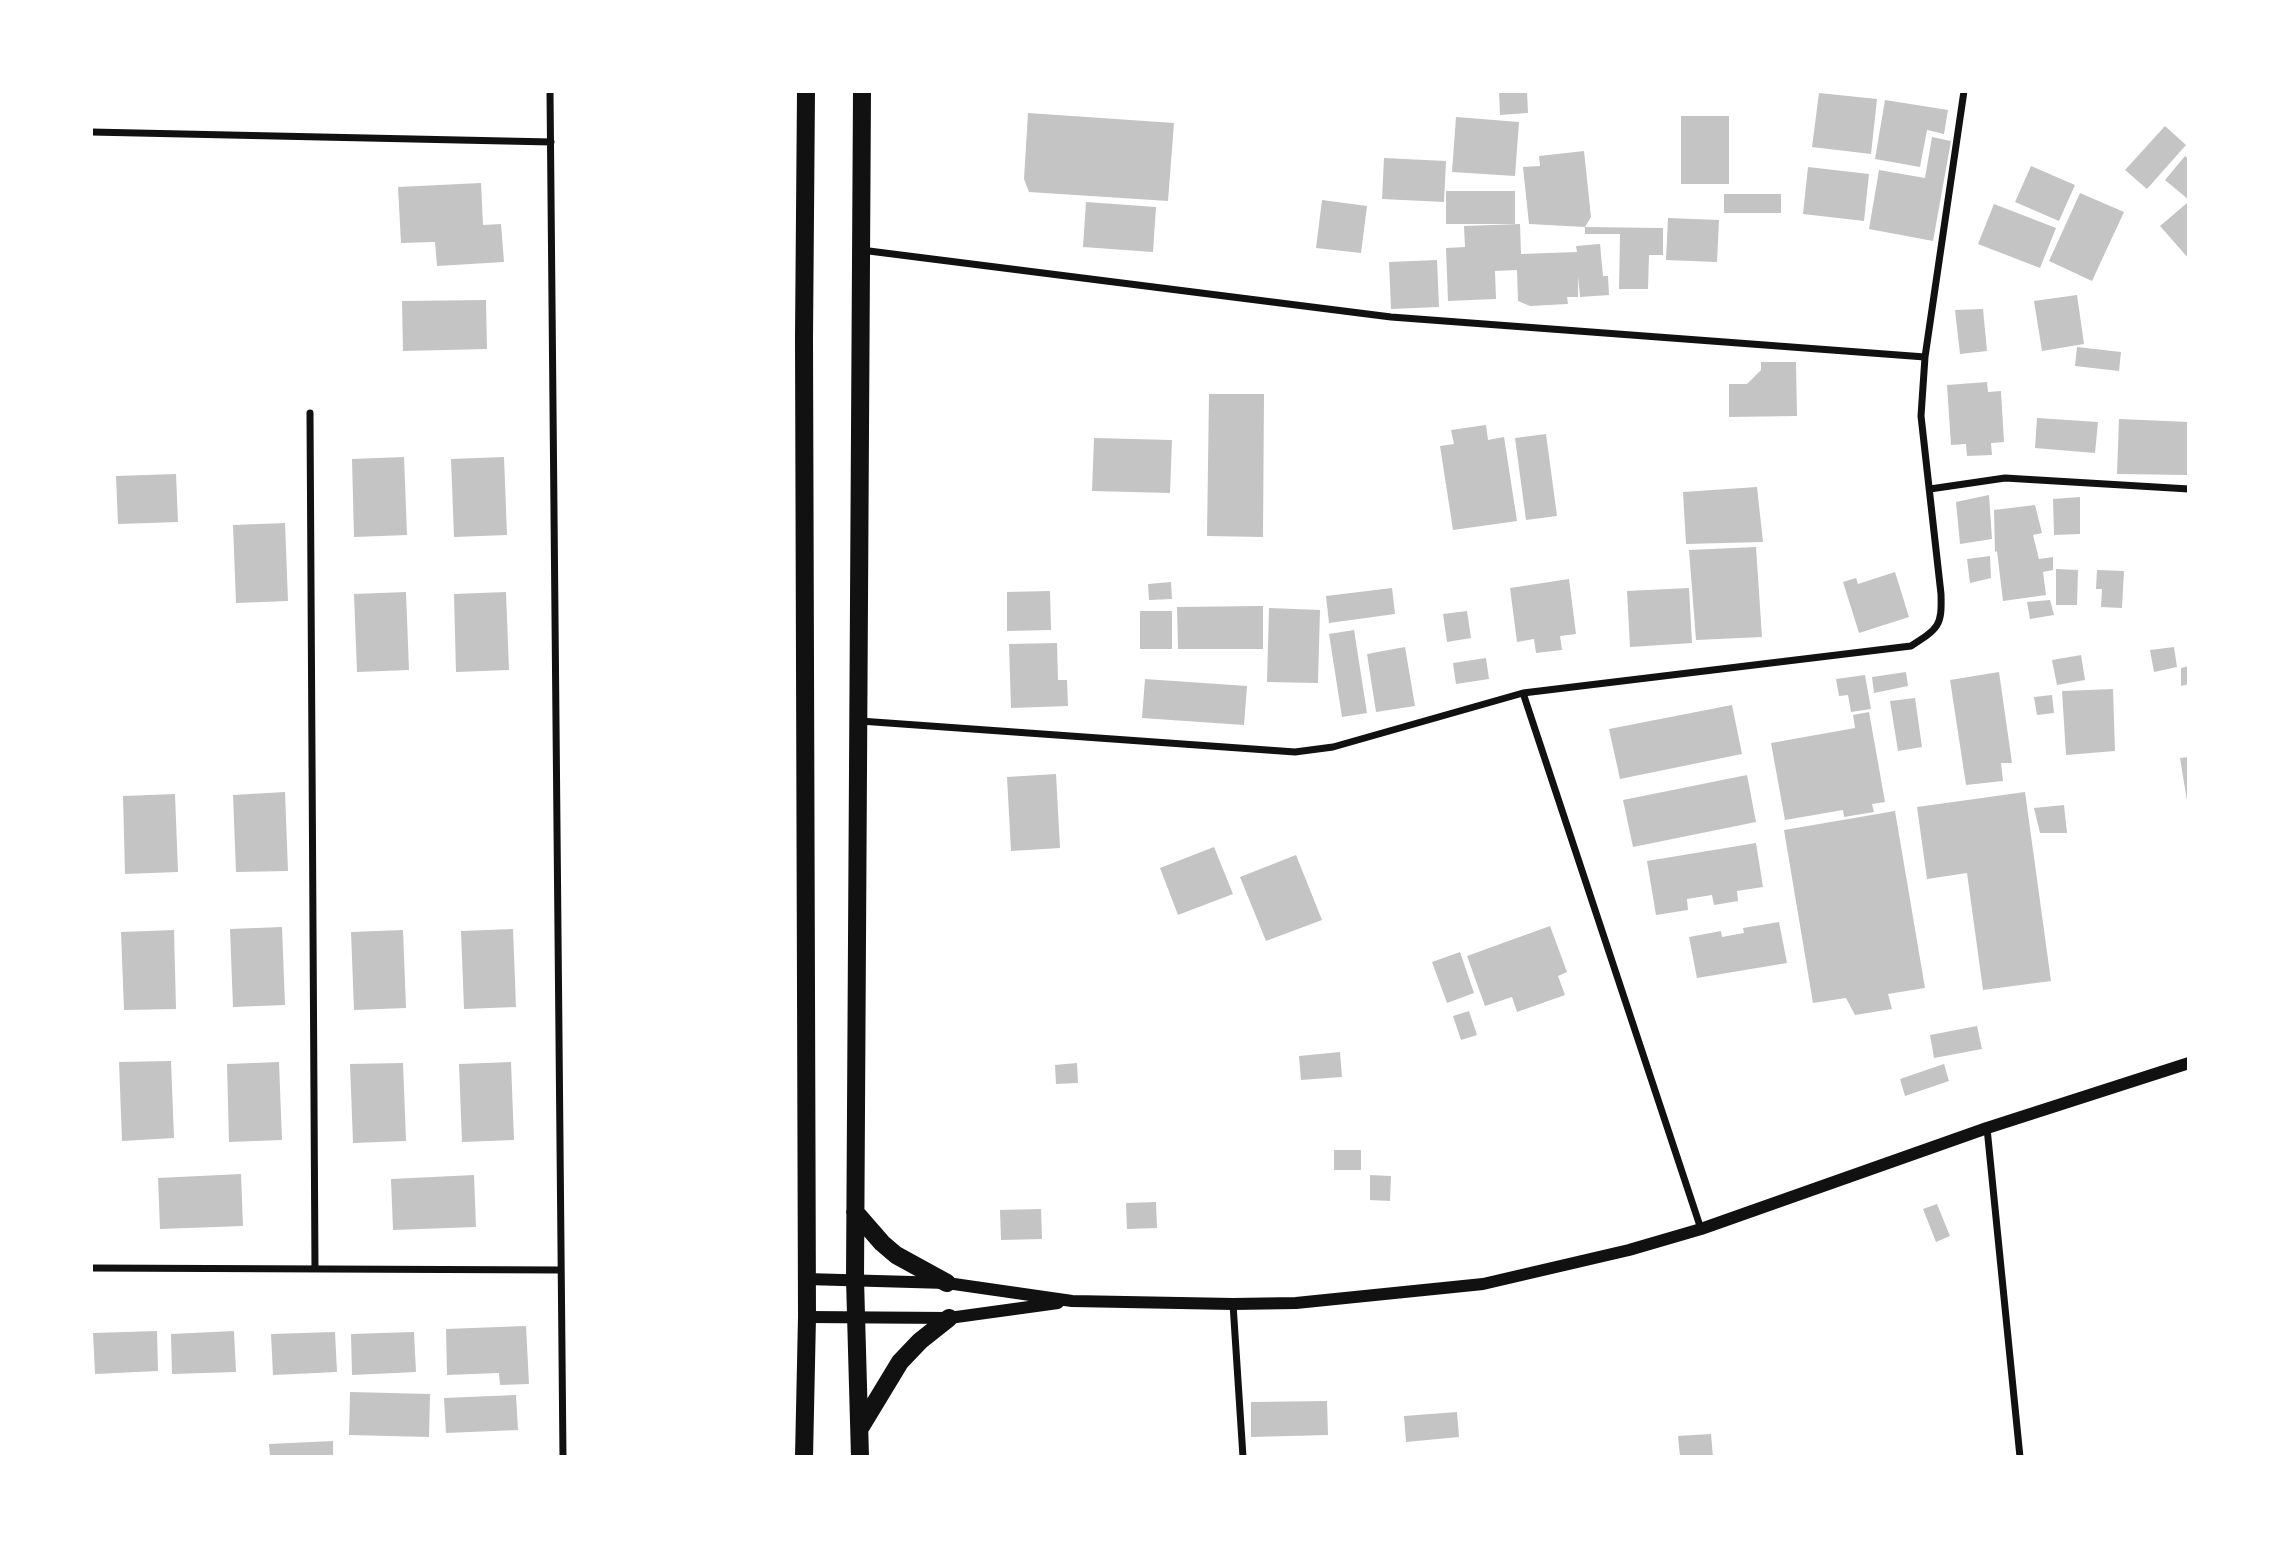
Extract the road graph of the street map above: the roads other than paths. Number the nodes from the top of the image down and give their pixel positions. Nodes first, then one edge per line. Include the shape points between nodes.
1 (550, 91) edge
2 (806, 91) edge
3 (862, 91) edge
4 (1964, 91) edge
5 (91, 132) edge
6 (551, 142) junction
7 (861, 250) junction
8 (1925, 357) junction
9 (310, 413) dead end
10 (1930, 489) junction
11 (2189, 489) edge
12 (1523, 693) junction
13 (859, 720) junction
14 (2189, 1063) edge
15 (1987, 1128) junction
16 (855, 1212) junction
17 (1701, 1229) junction
18 (91, 1268) edge
19 (315, 1269) junction
20 (561, 1270) junction
21 (806, 1279) junction
22 (855, 1279) junction
23 (947, 1283) junction
24 (1072, 1301) junction
25 (1233, 1304) junction
26 (856, 1316) junction
27 (807, 1317) junction
28 (948, 1318) junction
29 (860, 1428) junction
30 (563, 1457) edge
31 (804, 1457) edge
32 (860, 1457) edge
33 (1243, 1457) edge
34 (2020, 1457) edge

1 - 6 street
2 - 21 main road
3 - 7 main road
4 - 8 street
5 - 6 street
6 - 20 street
7 - 8 street via 1391,317
7 - 13 main road
8 - 10 street via 1921,416
9 - 19 street
10 - 11 street via 2005,478
10 - 12 street via 1942,618 1930,634 1912,646
12 - 13 street via 1334,747 1295,752
12 - 17 street
13 - 16 main road
14 - 15 street
15 - 17 street
15 - 34 street
16 - 22 main road
16 - 23 main road via 896,1255
17 - 25 street via 1483,1284 1296,1303
18 - 19 street
19 - 20 street
20 - 30 street
21 - 22 street
21 - 27 main road
22 - 23 street
22 - 26 main road
23 - 24 street
24 - 25 street
24 - 28 street
25 - 33 street
26 - 27 street
26 - 28 street
26 - 29 main road
27 - 31 main road
28 - 29 main road via 900,1362
29 - 32 main road

